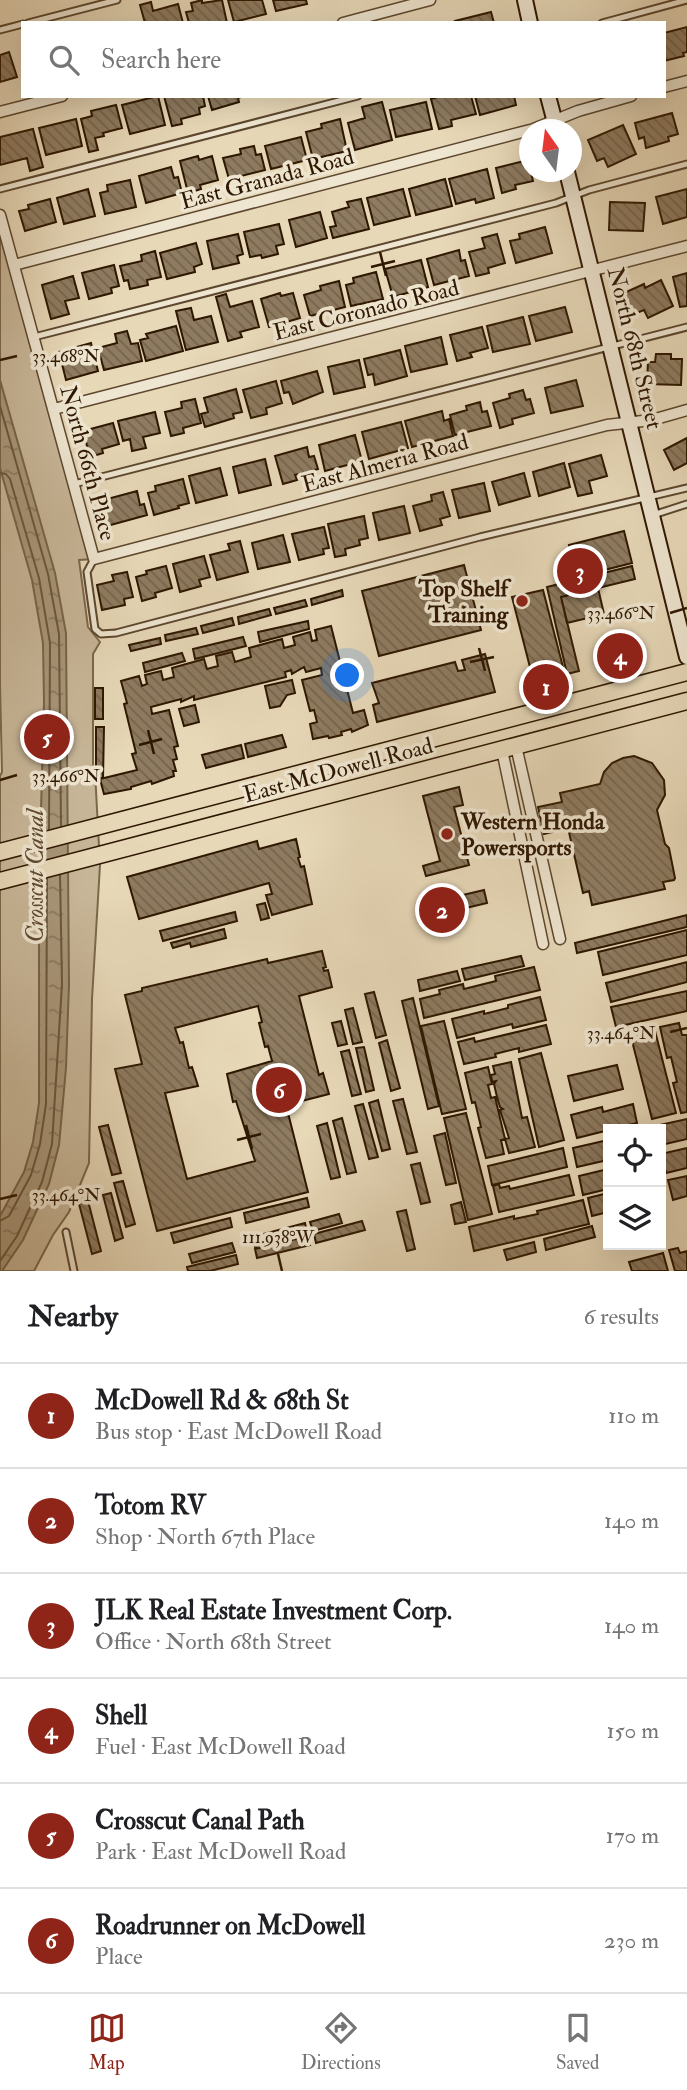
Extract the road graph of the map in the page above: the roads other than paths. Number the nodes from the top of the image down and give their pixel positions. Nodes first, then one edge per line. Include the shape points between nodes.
1 (117, 0) edge
2 (430, 0) edge
3 (525, 0) edge
4 (687, 0) edge
5 (36, 21) edge
6 (351, 21) edge
7 (530, 21) edge
8 (609, 21) edge
9 (21, 25) edge
10 (0, 30) edge
11 (687, 81) edge
12 (666, 86) edge
13 (54, 98) edge
14 (350, 98) edge
15 (548, 98) edge
16 (624, 98) edge
17 (0, 112) edge
18 (554, 119) edge
19 (565, 119) edge
20 (519, 133) edge
21 (687, 164) edge
22 (570, 182) edge
23 (0, 189) edge
24 (573, 196) junction
25 (0, 215) edge
26 (687, 246) edge
27 (14, 265) junction
28 (592, 272) junction
29 (687, 327) edge
30 (34, 337) junction
31 (612, 348) junction
32 (54, 409) junction
33 (687, 410) edge
34 (630, 422) junction
35 (74, 484) junction
36 (687, 488) edge
37 (649, 498) junction
38 (687, 505) edge
39 (653, 516) junction
40 (94, 559) junction
41 (687, 657) edge
42 (687, 672) edge
43 (687, 701) edge
44 (464, 730) junction
45 (509, 748) junction
46 (472, 758) junction
47 (0, 852) edge
48 (0, 881) edge
49 (559, 939) dead end
50 (543, 943) dead end
51 (66, 1232) dead end
52 (74, 1271) edge

1 - 5 lane
2 - 6 street
3 - 7 street
4 - 8 lane
9 - 10 lane
11 - 12 street
13 - 17 street
14 - 23 lane
15 - 18 street
16 - 19 street, East Granada Road
20 - 27 street, East Granada Road
21 - 24 lane
22 - 24 street, North 68th Street
24 - 28 street, North 68th Street
24 - 30 lane
25 - 27 street, North 66th Place
26 - 28 street, East Coronado Road
27 - 30 street, North 66th Place
28 - 31 street, North 68th Street
28 - 32 street, East Coronado Road
29 - 31 lane
30 - 32 street, North 66th Place
31 - 34 street, North 68th Street
31 - 35 lane
32 - 35 street, North 66th Place
33 - 34 street, East Almeria Road
34 - 37 street, North 68th Street
34 - 40 street, East Almeria Road
35 - 40 street, North 66th Place
36 - 37 lane
37 - 39 street, North 68th Street
37 - 40 lane via 480,537 116,633 101,634 95,629 87,572
38 - 39 lane
39 - 41 street, North 68th Street
42 - 44 main road, East McDowell Road
43 - 45 main road, East McDowell Road
44 - 46 main road
44 - 47 main road, East McDowell Road
45 - 46 main road, East McDowell Road
45 - 49 street
45 - 50 street
46 - 48 main road, East McDowell Road
51 - 52 lane

